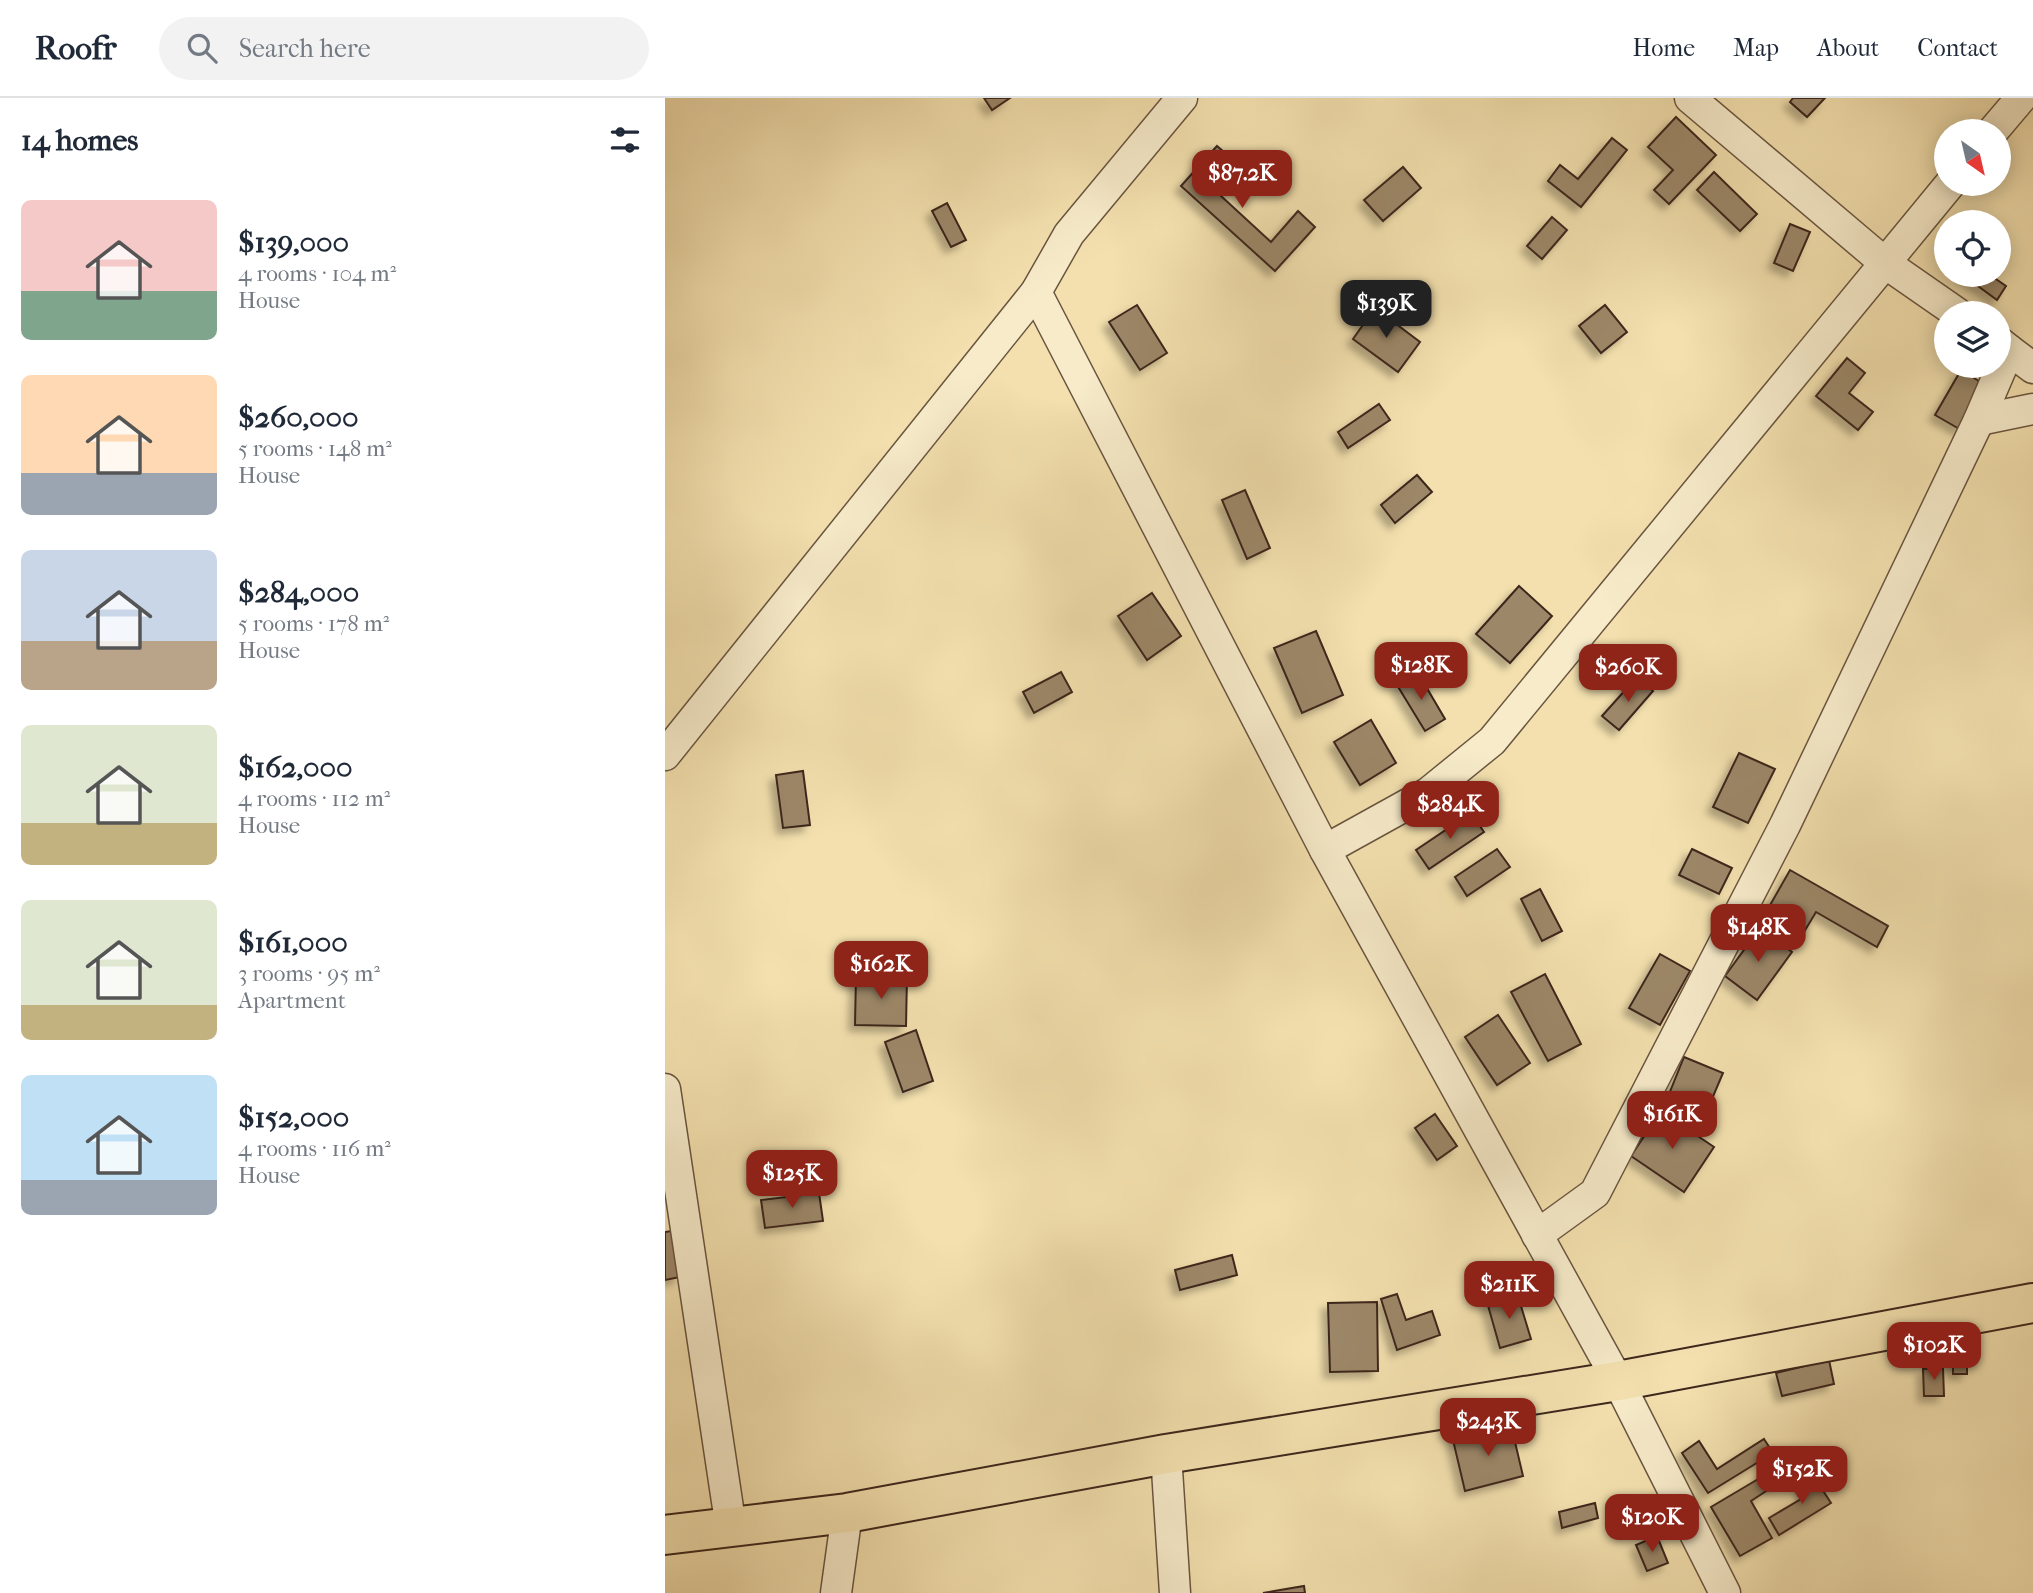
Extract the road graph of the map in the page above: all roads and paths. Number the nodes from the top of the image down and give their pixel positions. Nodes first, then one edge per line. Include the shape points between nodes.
1 (1182, 98) edge
2 (1690, 98) edge
3 (2021, 98) edge
4 (2003, 119) edge
5 (1940, 196) edge
6 (1885, 263) junction
7 (1036, 292) junction
8 (1940, 301) edge
9 (2011, 351) edge
10 (2033, 368) edge
11 (1993, 378) edge
12 (2033, 409) edge
13 (1979, 420) junction
14 (665, 755) edge
15 (1325, 850) junction
16 (665, 1089) edge
17 (1538, 1235) junction
18 (2033, 1303) edge
19 (1618, 1381) junction
20 (1166, 1454) junction
21 (847, 1513) junction
22 (731, 1528) junction
23 (665, 1535) edge
24 (836, 1593) edge
25 (1175, 1593) edge
26 (1725, 1593) edge

1 - 7 street via 1069,234
2 - 6 street
3 - 4 street
5 - 6 street
6 - 8 street
6 - 15 street via 1492,741 1428,793
7 - 14 street
7 - 15 street
9 - 10 street
11 - 13 street
12 - 13 street
13 - 17 street via 1785,825 1595,1193
15 - 17 street
16 - 22 street
17 - 19 street
18 - 19 main road
19 - 20 main road
19 - 26 street
20 - 21 main road
20 - 25 street
21 - 22 main road
21 - 24 street
22 - 23 main road

